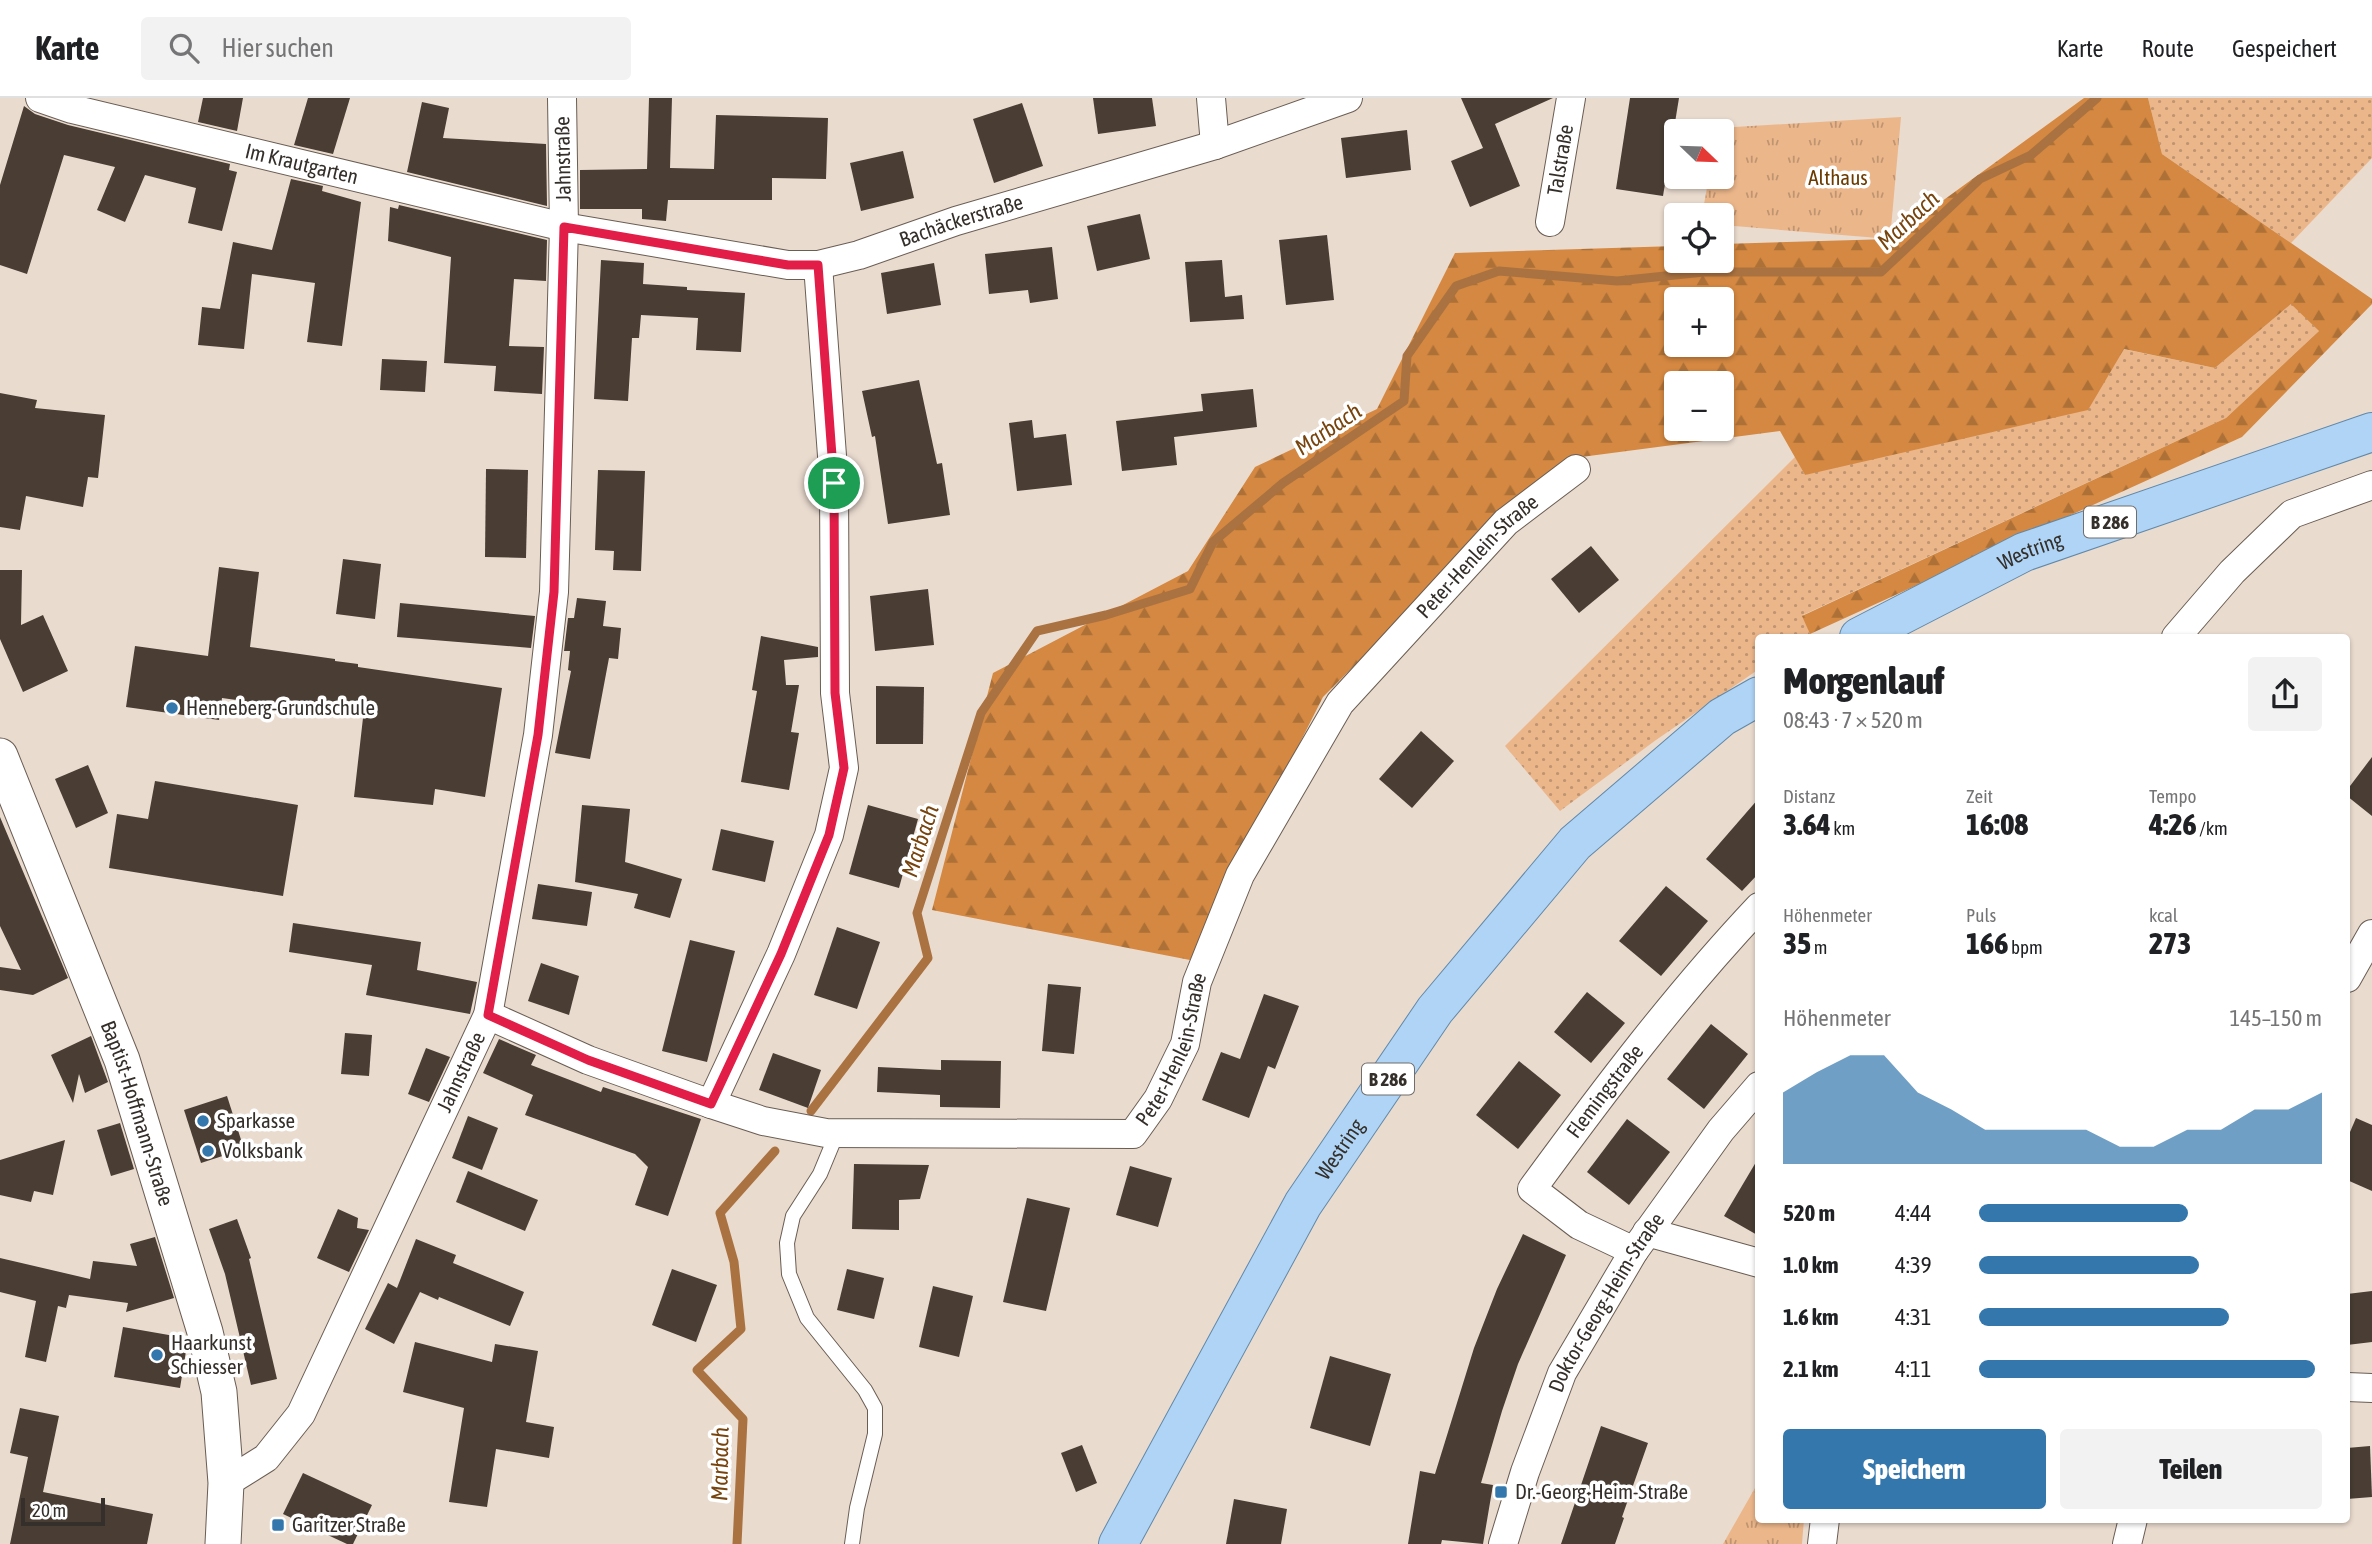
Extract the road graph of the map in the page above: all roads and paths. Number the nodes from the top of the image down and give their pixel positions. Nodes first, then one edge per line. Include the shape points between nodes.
1 (40, 98) edge
2 (562, 98) edge
3 (1211, 98) edge
4 (1348, 98) edge
5 (1572, 98) edge
6 (1215, 145) junction
7 (1550, 222) dead end
8 (564, 227) junction
9 (818, 265) junction
10 (2372, 432) edge
11 (1576, 470) dead end
12 (2372, 485) edge
13 (1865, 634) edge
14 (2179, 634) edge
15 (1755, 698) edge
16 (0, 756) edge
17 (1755, 911) edge
18 (2372, 934) edge
19 (2350, 973) edge
20 (488, 1015) junction
21 (1755, 1091) edge
22 (711, 1104) junction
23 (832, 1133) junction
24 (1640, 1241) junction
25 (1755, 1262) edge
26 (2350, 1387) edge
27 (2372, 1388) edge
28 (226, 1483) junction
29 (1825, 1523) edge
30 (2132, 1523) edge
31 (223, 1544) edge
32 (852, 1544) edge
33 (1118, 1544) edge
34 (1503, 1544) edge
35 (1822, 1544) edge
36 (2127, 1544) edge

1 - 8 street, Im Krautgarten via 85,113
2 - 8 street, Jahnstraße
3 - 6 street
4 - 6 street, Bachäckerstraße
5 - 7 street, Talstraße
6 - 9 street, Bachäckerstraße
8 - 9 street, Bachäckerstraße via 788,265
8 - 20 street, Jahnstraße via 554,592 538,735
9 - 22 street via 834,483 835,693 844,768 824,847 781,954
10 - 13 main road, Westring / B 286 via 2024,552
11 - 23 street, Peter-Henlein-Straße via 1506,522 1340,703 1240,876 1197,982 1185,1044 1158,1099 1133,1134
12 - 14 street via 2292,514 2232,572
15 - 33 main road, Westring / B 286 via 1722,717 1575,843 1436,1010 1303,1204
16 - 28 street, Baptist-Hoffmann-Straße via 126,1073 205,1332 219,1392
17 - 24 street, Flemingstraße via 1601,1095 1532,1189 1579,1225
18 - 19 street
20 - 22 street, Peter-Henlein-Straße via 588,1060
20 - 28 street, Jahnstraße via 301,1414 266,1458
21 - 24 street, Doktor-Georg-Heim-Straße
22 - 23 street, Peter-Henlein-Straße via 762,1121
23 - 32 lane via 820,1174 793,1216 787,1243 789,1274 807,1318 875,1408 875,1434
24 - 25 street
24 - 34 street, Doktor-Georg-Heim-Straße via 1562,1373
26 - 27 street
28 - 31 street
29 - 35 street
30 - 36 street

